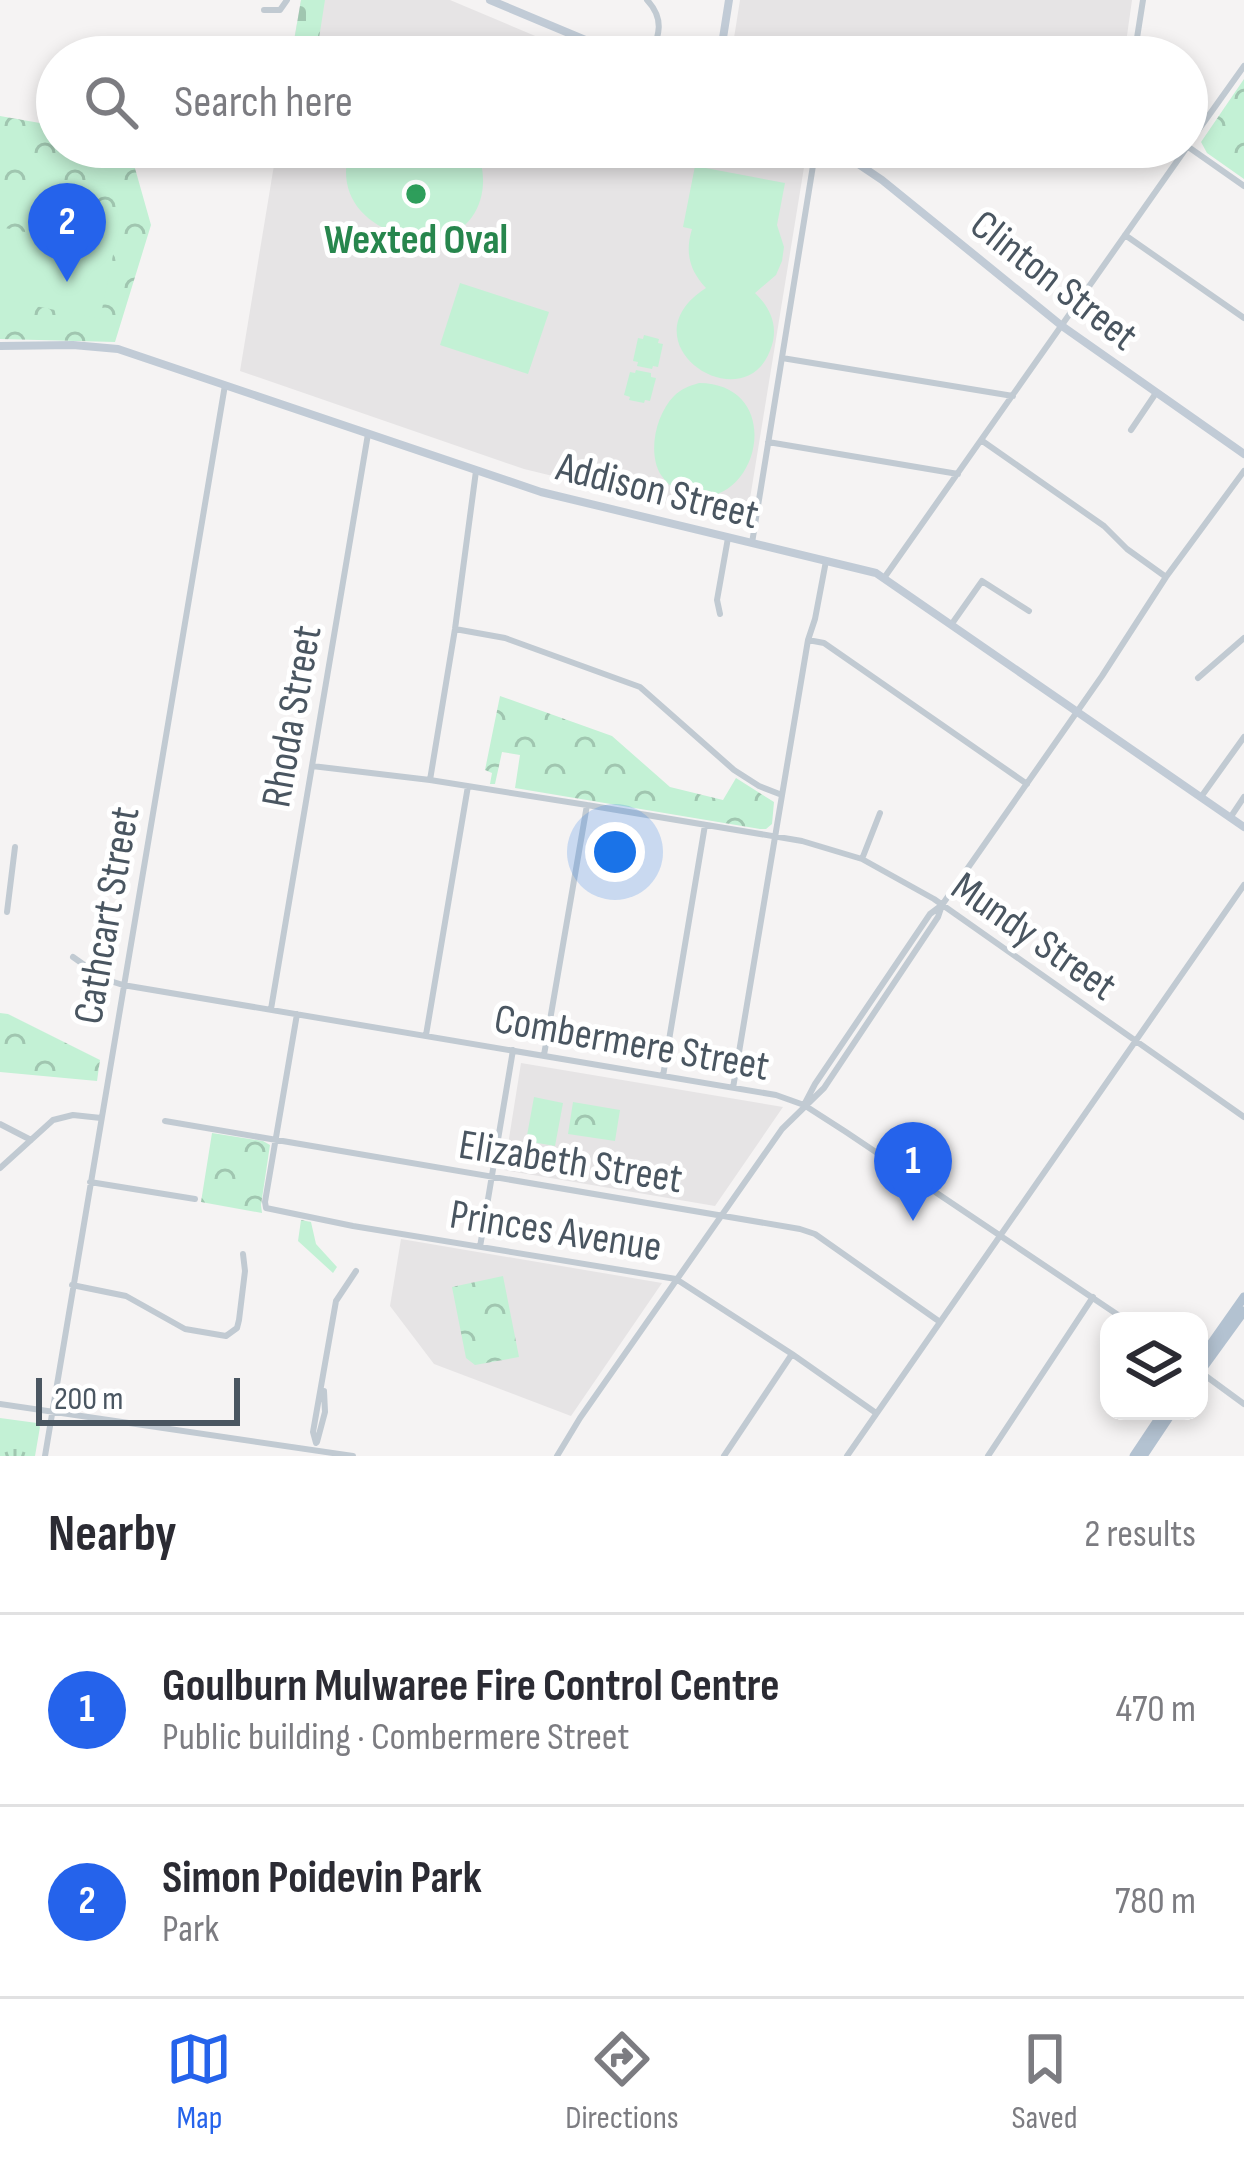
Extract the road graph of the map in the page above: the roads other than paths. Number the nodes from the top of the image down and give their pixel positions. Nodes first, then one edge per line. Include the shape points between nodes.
1 (287, 0) edge
2 (490, 0) edge
3 (647, 0) edge
4 (729, 0) edge
5 (1143, 0) edge
6 (264, 10) dead end
7 (576, 36) edge
8 (658, 36) edge
9 (723, 36) edge
10 (1137, 36) edge
11 (1244, 66) edge
12 (1208, 117) edge
13 (1208, 161) edge
14 (813, 168) edge
15 (865, 168) edge
16 (1172, 168) edge
17 (1244, 186) edge
18 (1125, 235) junction
19 (1244, 318) edge
20 (1062, 326) junction
21 (0, 346) edge
22 (782, 358) junction
23 (225, 385) junction
24 (1156, 393) junction
25 (1013, 396) junction
26 (1131, 430) dead end
27 (368, 434) junction
28 (981, 440) junction
29 (768, 442) junction
30 (1244, 454) edge
31 (476, 470) junction
32 (1244, 471) edge
33 (958, 474) junction
34 (728, 538) junction
35 (752, 544) junction
36 (826, 561) junction
37 (1166, 577) junction
38 (884, 578) junction
39 (1029, 611) dead end
40 (720, 614) dead end
41 (951, 625) junction
42 (455, 629) junction
43 (1244, 638) edge
44 (808, 640) junction
45 (1198, 678) dead end
46 (1077, 712) junction
47 (1244, 737) edge
48 (312, 766) junction
49 (430, 780) junction
50 (1027, 784) junction
51 (468, 786) junction
52 (782, 795) junction
53 (1201, 797) junction
54 (1244, 797) edge
55 (587, 805) junction
56 (880, 813) dead end
57 (1231, 818) junction
58 (705, 825) junction
59 (1244, 827) edge
60 (776, 837) junction
61 (15, 847) dead end
62 (862, 859) junction
63 (1244, 884) edge
64 (4, 894) edge
65 (942, 905) junction
66 (7, 912) dead end
67 (73, 956) dead end
68 (123, 985) junction
69 (271, 1009) junction
70 (297, 1013) junction
71 (427, 1035) junction
72 (1135, 1041) junction
73 (512, 1050) junction
74 (544, 1055) junction
75 (662, 1076) junction
76 (733, 1088) junction
77 (804, 1105) junction
78 (1244, 1117) edge
79 (101, 1118) junction
80 (165, 1121) dead end
81 (0, 1124) edge
82 (31, 1140) junction
83 (276, 1140) junction
84 (0, 1168) edge
85 (491, 1178) junction
86 (90, 1181) junction
87 (195, 1199) dead end
88 (719, 1215) junction
89 (1000, 1235) junction
90 (480, 1247) junction
91 (243, 1254) dead end
92 (356, 1270) dead end
93 (676, 1279) junction
94 (72, 1285) junction
95 (1094, 1297) junction
96 (1244, 1297) edge
97 (1244, 1311) edge
98 (1115, 1312) edge
99 (940, 1322) junction
100 (1208, 1348) edge
101 (793, 1354) junction
102 (1208, 1361) edge
103 (1208, 1378) edge
104 (0, 1404) edge
105 (1244, 1404) edge
106 (52, 1412) junction
107 (876, 1413) junction
108 (1163, 1420) edge
109 (315, 1447) junction
110 (45, 1456) edge
111 (353, 1456) edge
112 (557, 1456) edge
113 (724, 1456) edge
114 (847, 1456) edge
115 (988, 1456) edge
116 (1138, 1456) edge

1 - 6 street via 280,10
2 - 7 street
3 - 8 street
4 - 9 street
5 - 10 street
11 - 12 street
13 - 17 street
14 - 22 street
15 - 20 street, Clinton Street
16 - 18 street
18 - 19 street
18 - 20 street
20 - 24 street, Clinton Street
20 - 25 street
21 - 23 street, Addison Street via 118,349
22 - 25 street
22 - 29 street
23 - 27 street, Addison Street
23 - 68 street, Cathcart Street
24 - 26 street
24 - 30 street, Clinton Street
25 - 28 street
27 - 31 street, Addison Street
27 - 48 street, Rhoda Street
28 - 33 street
28 - 37 street
29 - 33 street
29 - 35 street
31 - 34 street, Addison Street
31 - 42 street
32 - 37 street
33 - 38 street
34 - 35 street, Addison Street
34 - 40 street
35 - 36 street, Addison Street
36 - 38 street, Addison Street
36 - 44 street
37 - 46 street
38 - 41 street, Addison Street
39 - 41 street via 982,581
41 - 46 street, Addison Street
42 - 49 street
42 - 52 street via 505,638 640,687 734,770
43 - 45 street
44 - 50 street via 824,643
44 - 52 street
46 - 50 street
46 - 53 street, Addison Street
47 - 53 street
48 - 49 street, Mundy Street
48 - 69 street, Rhoda Street
49 - 51 street, Mundy Street
50 - 65 street
51 - 55 street, Mundy Street
51 - 71 street
52 - 60 street
53 - 57 street, Addison Street
54 - 57 street
55 - 58 street, Mundy Street
55 - 74 street
56 - 62 street
57 - 59 street, Addison Street
58 - 60 street, Mundy Street
58 - 75 street
60 - 62 street, Mundy Street
60 - 76 street
61 - 64 street
62 - 65 street, Mundy Street
63 - 72 street
64 - 66 street
65 - 72 street, Mundy Street
65 - 77 street
67 - 68 street, Combermere Street
68 - 69 street, Combermere Street
68 - 79 street, Cathcart Street
69 - 70 street, Combermere Street
70 - 71 street, Combermere Street
70 - 83 street
71 - 73 street, Combermere Street
72 - 78 street, Mundy Street
72 - 89 street
73 - 74 street, Combermere Street
73 - 85 street
74 - 75 street, Combermere Street
75 - 76 street, Combermere Street
76 - 77 street, Combermere Street
77 - 88 street
77 - 89 street, Combermere Street
79 - 82 street via 63,1116
79 - 86 street, Cathcart Street
80 - 83 street, Elizabeth Street
81 - 82 street
82 - 84 street
83 - 85 street, Elizabeth Street
83 - 90 street, Princes Avenue via 270,1210
85 - 88 street, Elizabeth Street
85 - 90 street
86 - 87 street
86 - 94 street, Cathcart Street
88 - 93 street
88 - 99 street, Elizabeth Street via 814,1234
89 - 95 street, Combermere Street
89 - 99 street
90 - 93 street, Princes Avenue
91 - 94 street via 239,1320 226,1336 185,1329 125,1296
92 - 109 street via 336,1301
93 - 101 street, Princes Avenue
93 - 112 street
94 - 106 street, Cathcart Street
95 - 98 street, Combermere Street
95 - 115 street
96 - 100 main road
97 - 102 main road
99 - 107 street
101 - 107 street, Princes Avenue
101 - 113 street
103 - 105 street
104 - 106 street
106 - 109 street
106 - 110 street, Cathcart Street
107 - 114 street
108 - 116 main road
109 - 111 street

